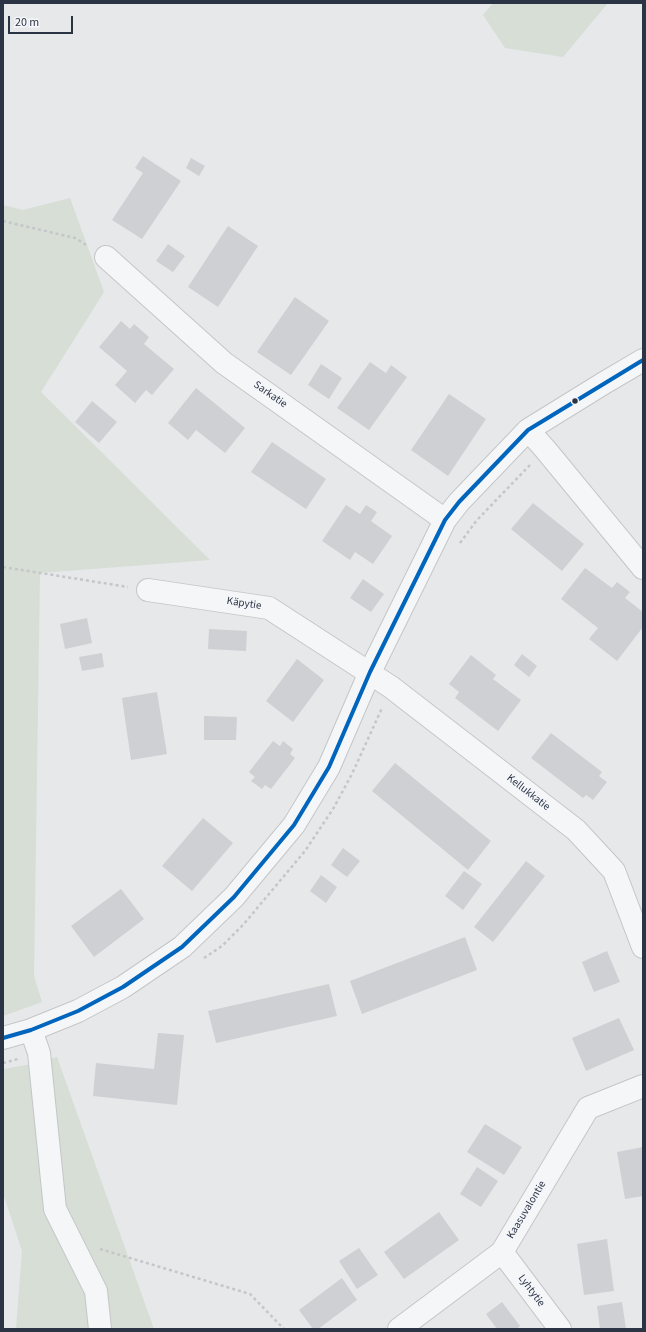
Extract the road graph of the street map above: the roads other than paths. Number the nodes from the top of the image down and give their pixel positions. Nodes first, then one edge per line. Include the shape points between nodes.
1 (106, 257) road end
2 (643, 360) edge
3 (528, 430) junction
4 (445, 520) junction
5 (643, 568) edge
6 (148, 590) road end
7 (370, 672) junction
8 (643, 947) edge
9 (31, 1030) junction
10 (3, 1038) edge
11 (643, 1086) edge
12 (502, 1252) junction
13 (100, 1329) edge
14 (399, 1329) edge
15 (560, 1329) edge

1 - 4 street, Sarkatie via 224,363
2 - 3 street
3 - 4 street
3 - 5 street
4 - 7 street
6 - 7 street, Käpytie via 269,608
7 - 8 street, Kellukkatie via 576,830 614,871
7 - 9 street via 329,767 294,826 234,897 182,947 123,988 78,1011
9 - 10 street
9 - 13 street via 39,1053 55,1209 96,1291
11 - 12 street, Kaasuvalontie via 588,1108
12 - 14 street, Kaasuvalontie
12 - 15 street, Lyhtytie

